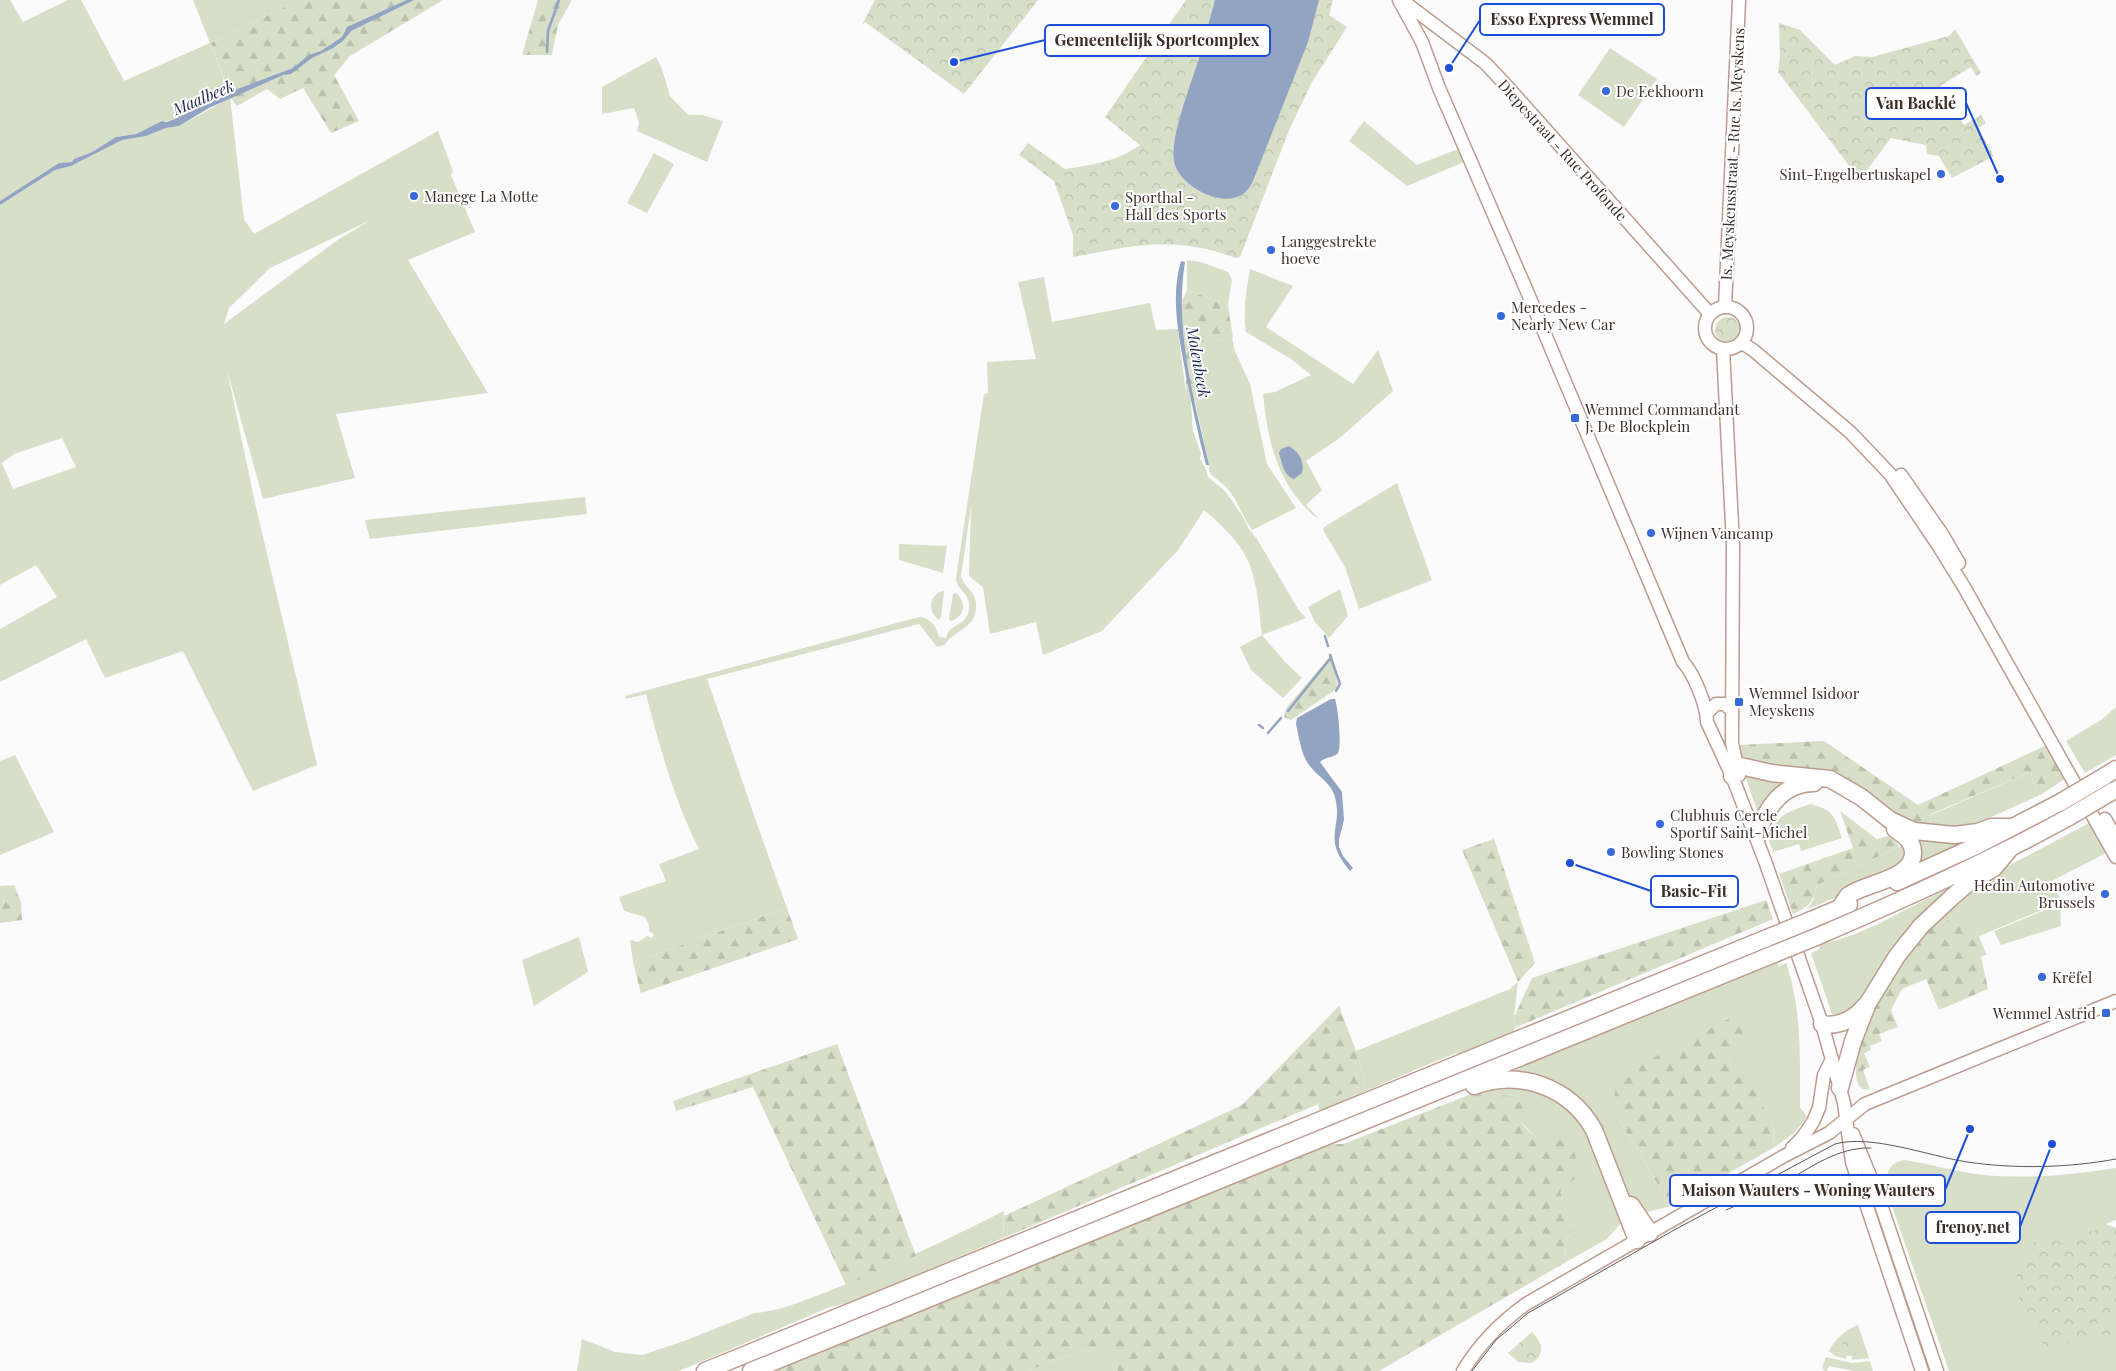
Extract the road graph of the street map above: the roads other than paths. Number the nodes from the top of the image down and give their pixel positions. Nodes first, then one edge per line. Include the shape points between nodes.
1 (1400, 0) edge
2 (1739, 0) edge
3 (1725, 307) junction
4 (1710, 314) junction
5 (1744, 340) junction
6 (1723, 349) junction
7 (1730, 709) junction
8 (1707, 713) junction
9 (1731, 724) junction
10 (1710, 728) junction
11 (1734, 765) junction
12 (2110, 772) edge
13 (2115, 790) edge
14 (2100, 818) junction
15 (2012, 828) junction
16 (1758, 835) junction
17 (2116, 838) edge
18 (2009, 850) junction
19 (2116, 856) edge
20 (1765, 861) junction
21 (1840, 907) junction
22 (2116, 1001) edge
23 (1868, 1003) junction
24 (1822, 1024) junction
25 (1832, 1059) junction
26 (1452, 1086) junction
27 (1840, 1088) junction
28 (1848, 1120) junction
29 (1784, 1156) junction
30 (1644, 1237) junction
31 (705, 1371) edge
32 (751, 1371) edge
33 (1463, 1371) edge
34 (1922, 1371) edge
35 (1937, 1371) edge

1 - 4 main road, Diepestraat - Rue Profonde via 1485,63
1 - 8 main road via 1422,42 1578,416
2 - 3 main road, Is. Meyskensstraat - Rue Is. Meyskens
3 - 4 main road
3 - 5 main road via 1736,310 1744,318 1747,326
4 - 6 main road via 1706,322 1706,336 1714,346
5 - 6 main road via 1733,348
5 - 14 main road via 1762,347 1856,427 1908,484 1946,540
6 - 7 main road via 1733,544 1734,627
7 - 8 main road via 1724,704 1716,704
7 - 9 main road
8 - 10 main road
9 - 10 main road via 1720,732
9 - 11 main road
10 - 11 main road
11 - 15 highway via 1771,773 1830,779 1861,797 1890,820 1914,831 1954,835 1991,827
11 - 16 main road via 1754,814
11 - 20 main road
12 - 15 highway, bridge
13 - 18 highway, bridge
14 - 17 main road
14 - 19 main road
15 - 21 highway
16 - 20 main road
16 - 21 highway via 1766,812 1781,796 1809,783 1823,783 1845,793 1910,841 1913,855 1904,870 1849,895
18 - 23 highway via 1994,868 1968,883 1921,926 1897,956
18 - 26 highway, bridge via 1816,937
20 - 24 main road
21 - 31 highway, bridge
22 - 28 main road via 1865,1104
23 - 24 highway via 1852,1018 1836,1024
23 - 27 highway
24 - 25 main road
25 - 27 main road
25 - 29 main road via 1824,1075 1819,1108 1813,1122
26 - 30 highway via 1469,1088 1497,1080 1520,1080 1536,1083 1573,1104 1589,1122
26 - 32 highway
27 - 28 main road
28 - 29 main road
28 - 34 main road via 1852,1162
28 - 35 main road
29 - 30 main road
30 - 33 main road via 1511,1315 1487,1339

